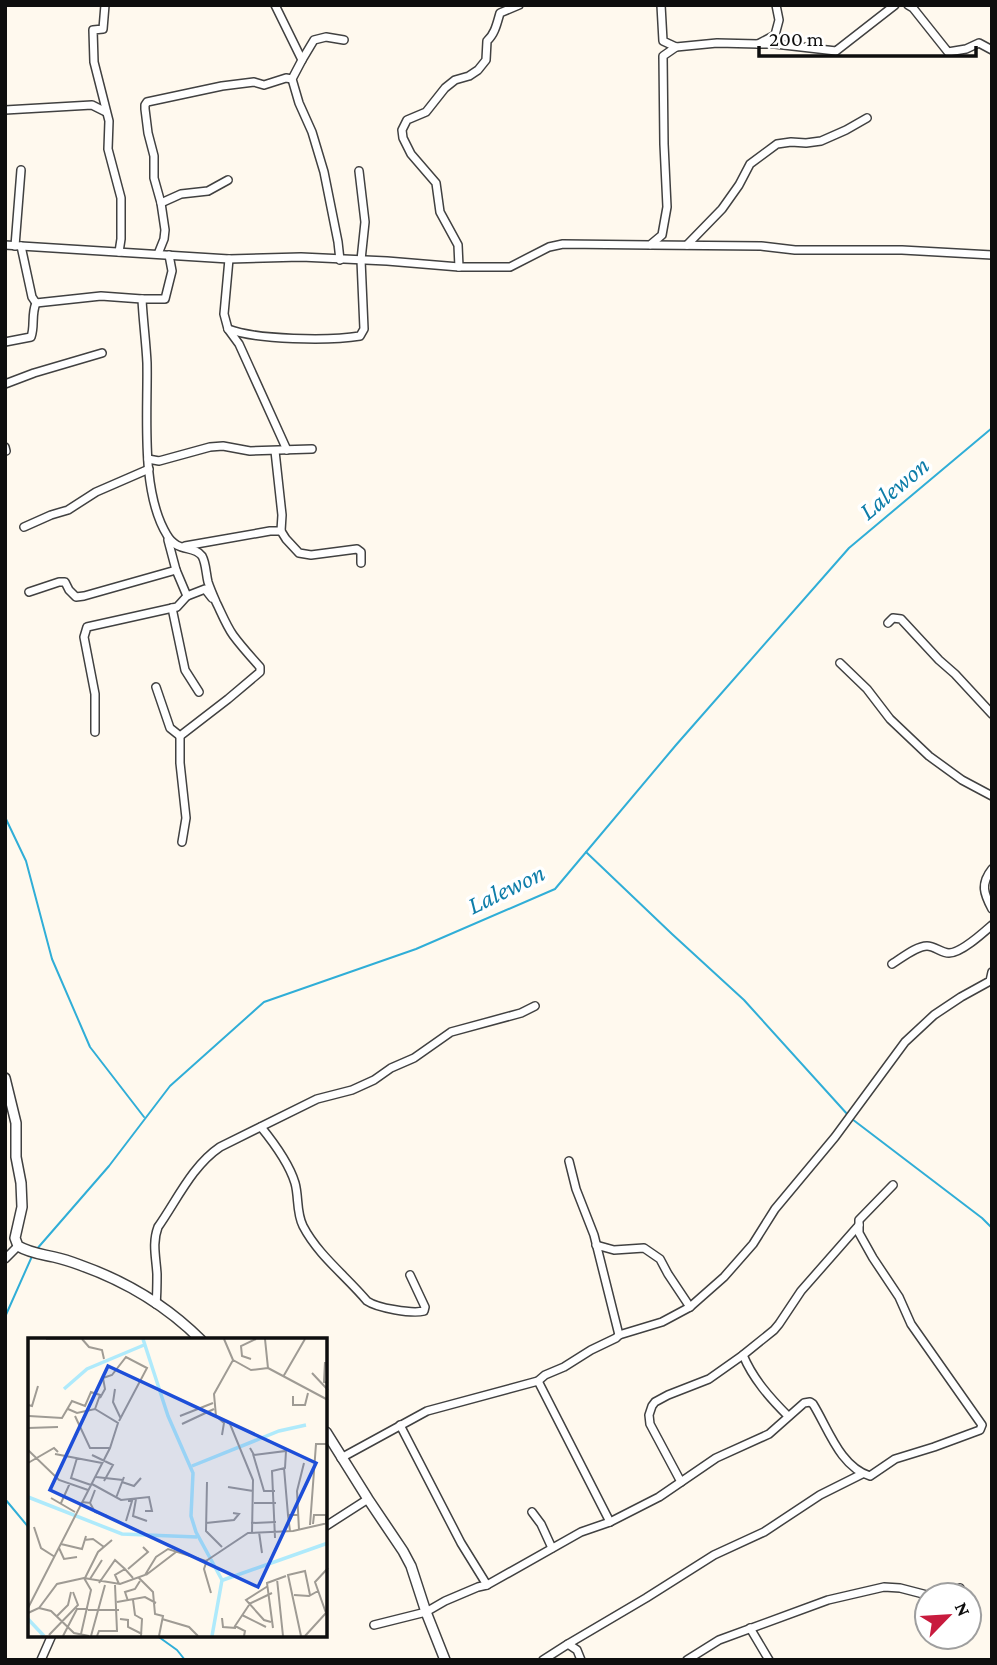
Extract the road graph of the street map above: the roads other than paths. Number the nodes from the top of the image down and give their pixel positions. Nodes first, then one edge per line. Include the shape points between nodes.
1 (105, 5) edge
2 (275, 5) edge
3 (519, 5) edge
4 (661, 5) edge
5 (776, 5) edge
6 (895, 5) edge
7 (908, 5) edge
8 (344, 40) dead end
9 (758, 44) junction
10 (676, 47) junction
11 (992, 50) edge
12 (302, 60) junction
13 (292, 79) junction
14 (5, 110) edge
15 (106, 112) junction
16 (867, 118) dead end
17 (21, 170) dead end
18 (359, 171) dead end
19 (228, 180) dead end
20 (161, 203) junction
21 (5, 244) edge
22 (650, 245) junction
23 (687, 245) junction
24 (18, 246) junction
25 (119, 252) junction
26 (158, 254) junction
27 (992, 255) edge
28 (169, 256) junction
29 (229, 258) junction
30 (340, 260) junction
31 (361, 260) junction
32 (458, 267) junction
33 (142, 299) junction
34 (36, 303) junction
35 (228, 329) junction
36 (5, 342) edge
37 (102, 353) dead end
38 (5, 384) edge
39 (312, 449) dead end
40 (287, 450) junction
41 (275, 451) junction
42 (148, 459) junction
43 (149, 469) junction
44 (24, 527) dead end
45 (281, 531) junction
46 (169, 539) junction
47 (179, 547) junction
48 (360, 563) dead end
49 (176, 570) junction
50 (29, 592) dead end
51 (187, 596) junction
52 (216, 602) junction
53 (172, 608) junction
54 (888, 622) dead end
55 (841, 663) dead end
56 (156, 687) dead end
57 (199, 692) dead end
58 (992, 714) edge
59 (95, 732) dead end
60 (180, 736) junction
61 (992, 796) edge
62 (183, 842) dead end
63 (992, 869) edge
64 (992, 909) edge
65 (991, 928) edge
66 (892, 964) dead end
67 (992, 972) edge
68 (536, 1006) dead end
69 (5, 1078) edge
70 (261, 1127) junction
71 (569, 1161) dead end
72 (893, 1185) dead end
73 (859, 1225) junction
74 (596, 1245) junction
75 (18, 1246) junction
76 (5, 1259) edge
77 (410, 1275) dead end
78 (156, 1304) junction
79 (690, 1307) junction
80 (619, 1335) junction
81 (200, 1338) edge
82 (743, 1355) junction
83 (538, 1381) junction
84 (788, 1416) junction
85 (401, 1425) junction
86 (327, 1434) edge
87 (341, 1458) junction
88 (862, 1474) junction
89 (681, 1482) junction
90 (368, 1499) junction
91 (532, 1512) dead end
92 (610, 1522) junction
93 (327, 1525) edge
94 (552, 1548) junction
95 (486, 1585) junction
96 (913, 1591) edge
97 (426, 1612) junction
98 (373, 1625) dead end
99 (750, 1628) junction
100 (51, 1637) edge
101 (568, 1644) junction
102 (41, 1660) edge
103 (445, 1660) edge
104 (543, 1660) edge
105 (581, 1660) edge
106 (687, 1660) edge
107 (769, 1660) edge

1 - 15 street via 103,29 93,30 94,62
2 - 12 street
3 - 32 street via 500,13 487,41 486,60 478,70 455,80 426,112 407,120 401,130 411,154 436,183 440,212 458,245
4 - 10 street via 663,41
5 - 9 street via 775,35
6 - 9 street via 836,51
7 - 11 street via 948,52 979,43
8 - 12 street via 314,40
9 - 10 street
10 - 22 street via 663,56 667,207 662,236
12 - 13 street
13 - 20 street via 222,86 147,102 154,178
13 - 30 street via 324,172
14 - 15 street via 92,105
15 - 25 street via 108,149 121,198
16 - 23 street via 821,141 777,144 750,164 722,209
17 - 24 street
18 - 31 street via 365,222
19 - 20 street via 208,191 181,194
20 - 26 street via 165,234
21 - 24 street
22 - 23 street
22 - 32 street via 563,244 510,267
23 - 27 street
24 - 25 street
24 - 34 street
25 - 26 street
26 - 28 street
28 - 29 street
28 - 33 street via 173,271 164,299
29 - 30 street
29 - 35 street via 224,314
30 - 31 street
31 - 32 street
31 - 35 street via 364,329 360,336 310,338
33 - 34 street via 102,296
33 - 42 street
34 - 36 street via 31,337
35 - 40 street
37 - 38 street
39 - 40 street
40 - 41 street
41 - 42 street via 223,446 159,461
41 - 45 street
42 - 43 street
43 - 44 street
43 - 46 street via 152,494
45 - 47 street
45 - 48 street via 299,552 311,555 357,549
46 - 47 street
46 - 49 street
47 - 52 street via 203,558
49 - 50 street via 84,596 76,597 65,582
49 - 51 street
51 - 52 street via 205,589
51 - 53 street
52 - 60 street via 260,672
53 - 57 street via 184,670
53 - 59 street via 87,627 84,637 95,694
54 - 58 street via 901,619
55 - 61 street via 929,756
56 - 60 street via 170,728
60 - 62 street via 186,818
63 - 64 street via 983,889
65 - 66 street via 954,952 926,946
67 - 79 street via 990,981 934,1015 905,1042 753,1244
68 - 70 street via 451,1032 374,1080 317,1099
69 - 75 street via 16,1123 21,1183
70 - 77 street via 294,1179 304,1228 367,1301 400,1311 424,1311
70 - 78 street via 212,1152 158,1227 154,1241
71 - 74 street
72 - 73 street
73 - 82 street via 801,1291 779,1324
73 - 88 street via 859,1233 911,1324 982,1425 980,1430 895,1459 870,1476
74 - 79 street via 614,1250 643,1248 660,1259
74 - 80 street
75 - 76 street
75 - 78 street via 95,1271
78 - 81 street
79 - 80 street via 662,1322
80 - 83 street
82 - 84 street via 749,1370
82 - 89 street via 709,1379 659,1400 650,1410 650,1424
83 - 85 street via 427,1411
83 - 92 street
84 - 88 street via 804,1403 813,1404 844,1457
84 - 89 street via 769,1434 716,1458
85 - 87 street
85 - 95 street
86 - 87 street
87 - 90 street
88 - 101 street via 764,1532 714,1555
89 - 92 street
90 - 93 street
90 - 97 street via 407,1558
91 - 94 street
92 - 94 street
94 - 95 street
95 - 97 street
96 - 99 street via 884,1587 867,1590
97 - 98 street
97 - 103 street
99 - 106 street
99 - 107 street
100 - 102 street
101 - 104 street
101 - 105 street

